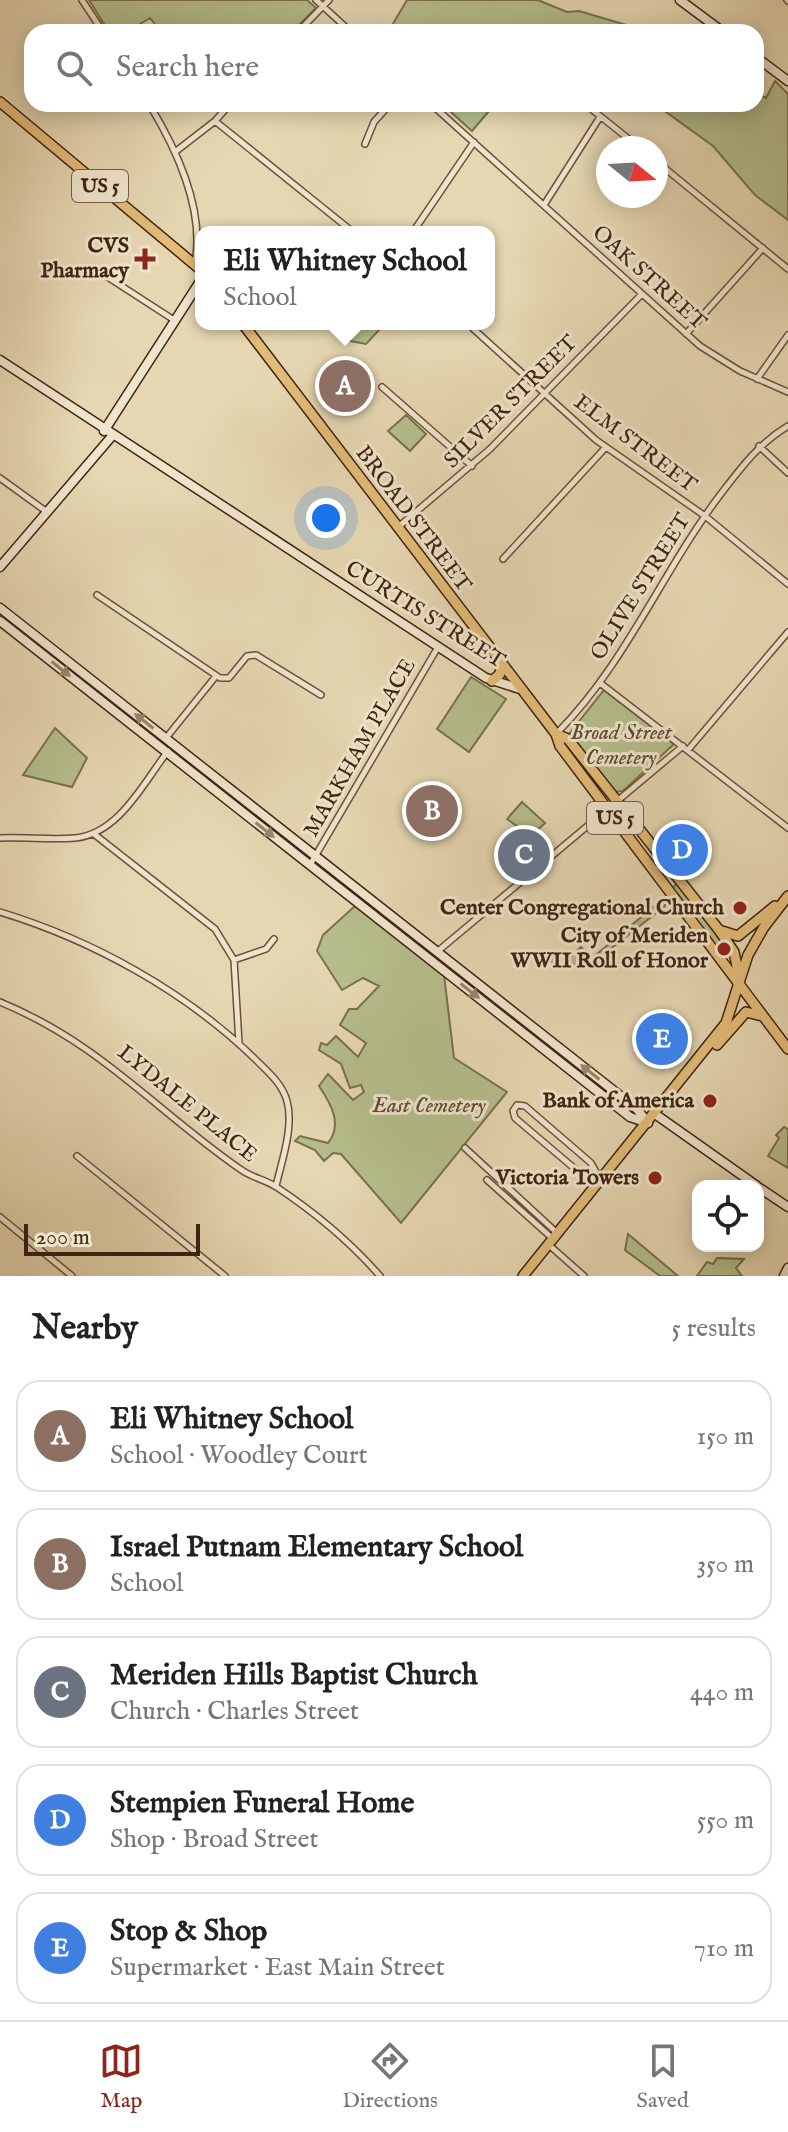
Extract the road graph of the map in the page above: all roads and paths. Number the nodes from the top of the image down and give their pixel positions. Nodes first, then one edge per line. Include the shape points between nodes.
1 (82, 0) edge
2 (316, 0) edge
3 (329, 0) edge
4 (680, 0) edge
5 (323, 6) junction
6 (98, 24) edge
7 (306, 24) edge
8 (342, 24) edge
9 (712, 24) edge
10 (764, 63) edge
11 (788, 81) edge
12 (0, 102) edge
13 (153, 112) edge
14 (223, 112) edge
15 (383, 112) edge
16 (440, 112) edge
17 (594, 112) edge
18 (600, 117) junction
19 (215, 121) junction
20 (625, 136) edge
21 (474, 142) junction
22 (365, 144) dead end
23 (175, 152) junction
24 (668, 171) edge
25 (544, 205) junction
26 (346, 226) edge
27 (417, 226) edge
28 (195, 238) edge
29 (763, 248) junction
30 (195, 264) edge
31 (788, 269) edge
32 (106, 276) dead end
33 (195, 289) edge
34 (642, 294) junction
35 (175, 321) junction
36 (248, 330) edge
37 (475, 330) edge
38 (686, 334) junction
39 (788, 335) edge
40 (0, 360) edge
41 (757, 379) junction
42 (382, 387) dead end
43 (788, 392) edge
44 (545, 393) junction
45 (788, 426) edge
46 (108, 433) junction
47 (759, 446) junction
48 (606, 447) junction
49 (472, 466) junction
50 (788, 473) edge
51 (0, 478) edge
52 (47, 512) junction
53 (705, 516) junction
54 (397, 528) junction
55 (503, 559) dead end
56 (0, 567) edge
57 (788, 584) edge
58 (97, 595) dead end
59 (0, 608) edge
60 (0, 621) edge
61 (788, 632) edge
62 (48, 645) junction
63 (438, 647) junction
64 (41, 653) junction
65 (501, 665) junction
66 (216, 676) junction
67 (492, 681) junction
68 (600, 683) junction
69 (520, 689) junction
70 (109, 694) junction
71 (321, 695) dead end
72 (103, 702) junction
73 (556, 734) junction
74 (169, 741) junction
75 (685, 748) junction
76 (166, 752) junction
77 (245, 800) junction
78 (617, 801) junction
79 (238, 809) junction
80 (608, 809) junction
81 (788, 828) edge
82 (94, 834) junction
83 (0, 838) edge
84 (315, 856) junction
85 (310, 865) junction
86 (674, 874) junction
87 (663, 883) junction
88 (788, 896) edge
89 (0, 912) edge
90 (379, 913) junction
91 (716, 927) junction
92 (274, 939) dead end
93 (434, 956) junction
94 (234, 960) junction
95 (739, 984) junction
96 (0, 1002) edge
97 (517, 1014) junction
98 (764, 1017) junction
99 (510, 1023) junction
100 (239, 1044) junction
101 (710, 1046) junction
102 (788, 1049) edge
103 (655, 1114) junction
104 (648, 1123) junction
105 (555, 1133) junction
106 (546, 1144) junction
107 (465, 1148) dead end
108 (77, 1156) dead end
109 (487, 1180) dead end
110 (748, 1180) edge
111 (601, 1181) junction
112 (276, 1186) junction
113 (506, 1186) junction
114 (764, 1191) edge
115 (501, 1193) junction
116 (788, 1207) edge
117 (0, 1217) edge
118 (553, 1239) junction
119 (788, 1268) edge
120 (72, 1276) edge
121 (225, 1276) edge
122 (380, 1276) edge
123 (523, 1276) edge
124 (584, 1276) edge
125 (784, 1276) edge

1 - 6 street
2 - 5 street
3 - 5 street
4 - 9 street
5 - 7 street
5 - 8 street
10 - 11 street
12 - 30 main road, US 5
13 - 23 street
14 - 19 street
15 - 22 street
16 - 21 street, OAK STREET
17 - 18 street
18 - 20 street
18 - 25 street
19 - 23 street
19 - 26 street
21 - 25 street, OAK STREET
21 - 27 street
23 - 28 street
24 - 29 street
25 - 34 street, OAK STREET
29 - 31 street
29 - 38 street
32 - 35 street
33 - 35 street
34 - 38 street, OAK STREET
34 - 44 street, SILVER STREET
35 - 46 street
36 - 54 main road, BROAD STREET / US 5
37 - 44 street, ELM STREET
38 - 41 street, OAK STREET
39 - 41 street
40 - 46 street, CURTIS STREET
41 - 43 street, OAK STREET
42 - 49 street
44 - 48 street, ELM STREET
44 - 49 street, SILVER STREET
45 - 47 street, OLIVE STREET
46 - 52 street
46 - 63 street, CURTIS STREET
47 - 50 street
47 - 53 street, OLIVE STREET
48 - 53 street, ELM STREET
48 - 55 street
49 - 54 street, SILVER STREET
51 - 52 street
52 - 56 street
53 - 57 street, ELM STREET
53 - 68 street, OLIVE STREET
54 - 65 main road, BROAD STREET / US 5
58 - 66 street
59 - 62 street
60 - 64 street
61 - 75 street
62 - 64 street
62 - 70 street
63 - 67 street, CURTIS STREET
63 - 84 street, MARKHAM PLACE
64 -> 72 street
65 - 67 main road
65 - 69 main road, BROAD STREET / US 5
66 - 71 street via 229,678 247,656 256,655
66 - 74 street
67 - 69 street, CURTIS STREET
68 - 73 street, OLIVE STREET
68 - 75 street
69 - 73 main road, BROAD STREET / US 5
70 - 72 street
74 -> 70 street
72 - 76 street
73 - 78 main road, BROAD STREET / US 5 via 568,739
73 - 80 main road, BROAD STREET / US 5
74 - 76 street
74 - 77 street
75 - 78 street
75 - 81 street
76 - 79 street
76 - 82 street via 119,815
77 - 79 street
77 - 84 street
78 - 80 street
78 - 86 main road, BROAD STREET / US 5
79 -> 85 street
80 - 87 main road, BROAD STREET / US 5
80 - 93 street
82 - 83 street
82 - 94 street via 201,915
84 - 85 street, MARKHAM PLACE
84 - 90 street
85 - 90 street
86 - 87 main road
86 - 91 main road, BROAD STREET / US 5
87 - 95 main road, BROAD STREET / US 5
88 - 91 main road via 738,936
88 - 95 main road via 755,941
89 - 100 street via 38,923 106,955 164,988
90 - 93 street
91 - 95 main road, BROAD STREET / US 5 via 734,952
92 - 94 street via 266,949
93 - 97 street
93 -> 99 street
94 - 100 street
95 - 98 main road, BROAD STREET / US 5
95 - 101 main road via 729,1018
96 - 112 street, LYDALE PLACE via 97,1053 238,1168
97 - 99 street
104 -> 97 street
98 - 101 main road via 746,1012 717,1045
98 - 102 main road, BROAD STREET / US 5
99 - 104 street via 630,1117
100 - 112 street via 282,1087 288,1103
101 - 103 main road
103 - 104 main road
103 - 110 street
104 - 111 main road
105 - 106 street
105 - 106 street via 525,1106 514,1108 515,1118
105 - 111 street via 591,1163
106 - 111 street via 581,1174
107 - 113 street
108 - 121 street
109 - 115 street
111 - 118 main road
112 - 122 street, LYDALE PLACE
113 - 115 street
113 - 118 street
114 - 116 street
115 - 118 street
117 - 120 street
118 - 123 main road
118 - 124 street
119 - 125 street

